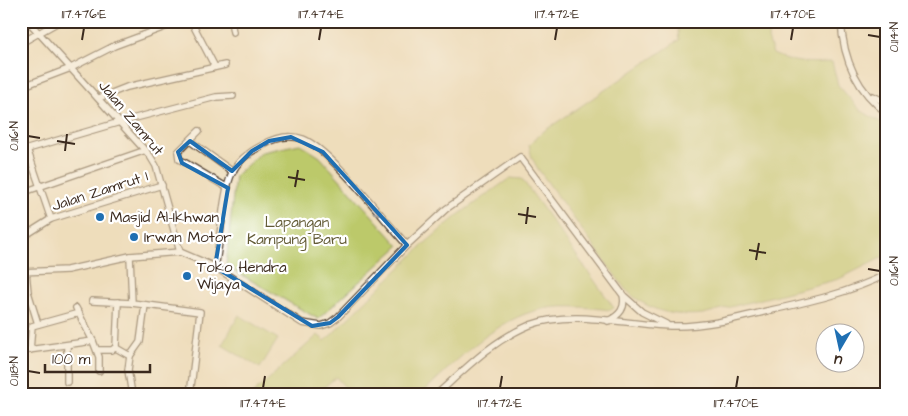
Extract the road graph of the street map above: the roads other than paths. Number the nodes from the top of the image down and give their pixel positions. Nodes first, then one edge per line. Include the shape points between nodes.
1 (28, 21) edge
2 (60, 21) edge
3 (182, 21) edge
4 (192, 21) edge
5 (231, 21) edge
6 (841, 21) edge
7 (868, 21) edge
8 (887, 24) edge
9 (234, 32) dead end
10 (40, 34) junction
11 (21, 43) edge
12 (225, 65) dead end
13 (215, 67) junction
14 (71, 68) junction
15 (21, 87) edge
16 (869, 94) junction
17 (233, 96) dead end
18 (99, 98) junction
19 (887, 104) edge
20 (887, 113) edge
21 (120, 122) junction
22 (199, 131) dead end
23 (190, 141) junction
24 (24, 150) edge
25 (146, 150) junction
26 (233, 172) junction
27 (162, 185) junction
28 (41, 187) junction
29 (228, 188) junction
30 (21, 193) edge
31 (51, 219) junction
32 (21, 238) edge
33 (407, 245) junction
34 (180, 252) junction
35 (130, 256) junction
36 (215, 267) junction
37 (24, 272) edge
38 (887, 274) edge
39 (622, 294) junction
40 (92, 301) dead end
41 (118, 302) junction
42 (132, 303) junction
43 (145, 305) junction
44 (608, 320) junction
45 (38, 324) junction
46 (670, 326) junction
47 (93, 341) junction
48 (67, 345) junction
49 (116, 348) junction
50 (30, 350) junction
51 (97, 350) junction
52 (21, 351) edge
53 (130, 356) junction
54 (99, 371) dead end
55 (67, 382) dead end
56 (132, 395) edge
57 (190, 395) edge
58 (436, 395) edge

1 - 10 street, Jalan Zamrut
2 - 10 street
3 - 14 street via 114,46
4 - 13 street
5 - 9 street
6 - 16 street via 847,61 860,86
7 - 8 street
10 - 11 street
10 - 14 street, Jalan Zamrut
12 - 13 street
13 - 18 street via 127,87
14 - 15 street
14 - 18 street, Jalan Zamrut
16 - 19 street
16 - 20 street
17 - 21 street via 216,97
18 - 21 street, Jalan Zamrut
21 - 24 street
21 - 25 street, Jalan Zamrut
22 - 23 street
23 - 26 street
23 - 29 street via 178,152 180,161
24 - 28 street
25 - 27 street, Jalan Zamrut
25 - 28 street
26 - 29 street
26 -> 33 street via 252,150 269,141 282,137 301,138 323,152
27 - 31 street, Jalan Zamrut 1
27 - 34 street, Jalan Zamrut
28 - 30 street
28 - 31 street
29 - 36 street
31 - 32 street, Jalan Zamrut 1
33 -> 36 street via 338,316 320,326 302,323
33 - 39 street via 446,209 520,157
34 - 35 street
34 - 36 street
35 - 37 street via 67,270
35 - 42 street
37 - 45 street
38 - 46 street via 867,284 810,302 697,326
39 - 44 street via 623,310
39 - 46 street via 642,312
40 - 41 street
41 - 42 street
41 - 49 street
42 - 43 street
43 - 53 street via 140,342
43 - 57 street via 200,312
44 - 46 street
44 - 58 street via 587,318 530,325 488,350
45 - 47 street via 77,310
45 - 50 street via 32,326
47 - 48 street
47 - 51 street
48 - 50 street
48 - 55 street
49 - 51 street
49 - 53 street
50 - 52 street
51 - 54 street
53 - 56 street via 128,370

